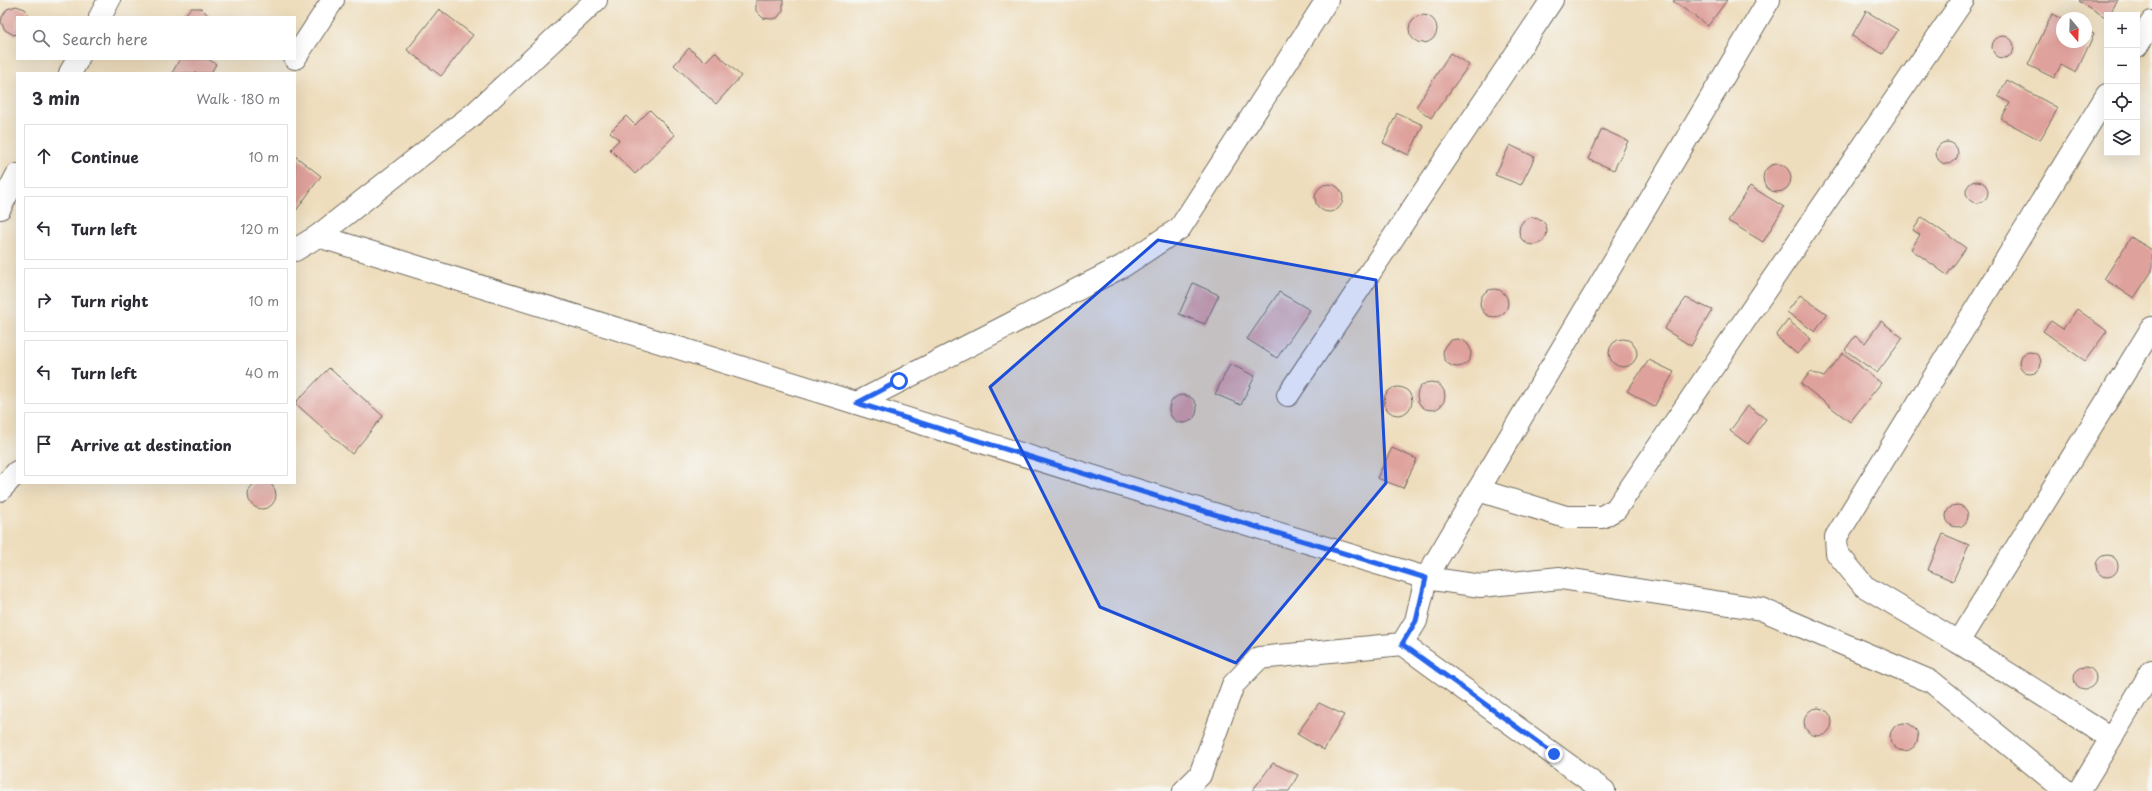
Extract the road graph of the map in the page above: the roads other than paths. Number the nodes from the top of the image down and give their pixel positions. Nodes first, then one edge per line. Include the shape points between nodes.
1 (109, 0) edge
2 (333, 0) edge
3 (596, 0) edge
4 (1327, 0) edge
5 (1552, 0) edge
6 (1769, 0) edge
7 (1963, 0) edge
8 (101, 16) edge
9 (2152, 22) edge
10 (2140, 41) edge
11 (296, 56) edge
12 (77, 60) edge
13 (294, 60) edge
14 (71, 72) edge
15 (286, 72) edge
16 (2104, 100) edge
17 (16, 177) edge
18 (0, 208) edge
19 (318, 236) junction
20 (296, 249) edge
21 (2152, 328) edge
22 (1288, 396) dead end
23 (857, 403) junction
24 (16, 473) edge
25 (0, 490) edge
26 (1478, 490) junction
27 (1426, 578) junction
28 (1958, 642) junction
29 (1402, 644) junction
30 (2152, 671) edge
31 (2111, 738) junction
32 (1184, 791) edge
33 (1604, 791) edge
34 (2066, 791) edge
35 (2079, 791) edge

1 - 8 street
2 - 11 street
3 - 19 street via 475,113
4 - 23 street via 1180,228 1123,266
5 - 22 street
6 - 26 street
7 - 26 street via 1616,509 1602,517 1566,517
9 - 10 street
12 - 14 street
13 - 15 street
16 - 28 street via 1836,536 1837,553 1864,586
17 - 18 street
19 - 20 street
19 - 23 street
21 - 28 street
23 - 27 street
24 - 25 street
26 - 27 street
27 - 29 street via 1416,621
27 - 34 street via 1481,586 1560,578 1761,609 1932,682
28 - 31 street
29 - 32 street via 1259,658 1233,685 1200,775
29 - 33 street
30 - 31 street
31 - 35 street

